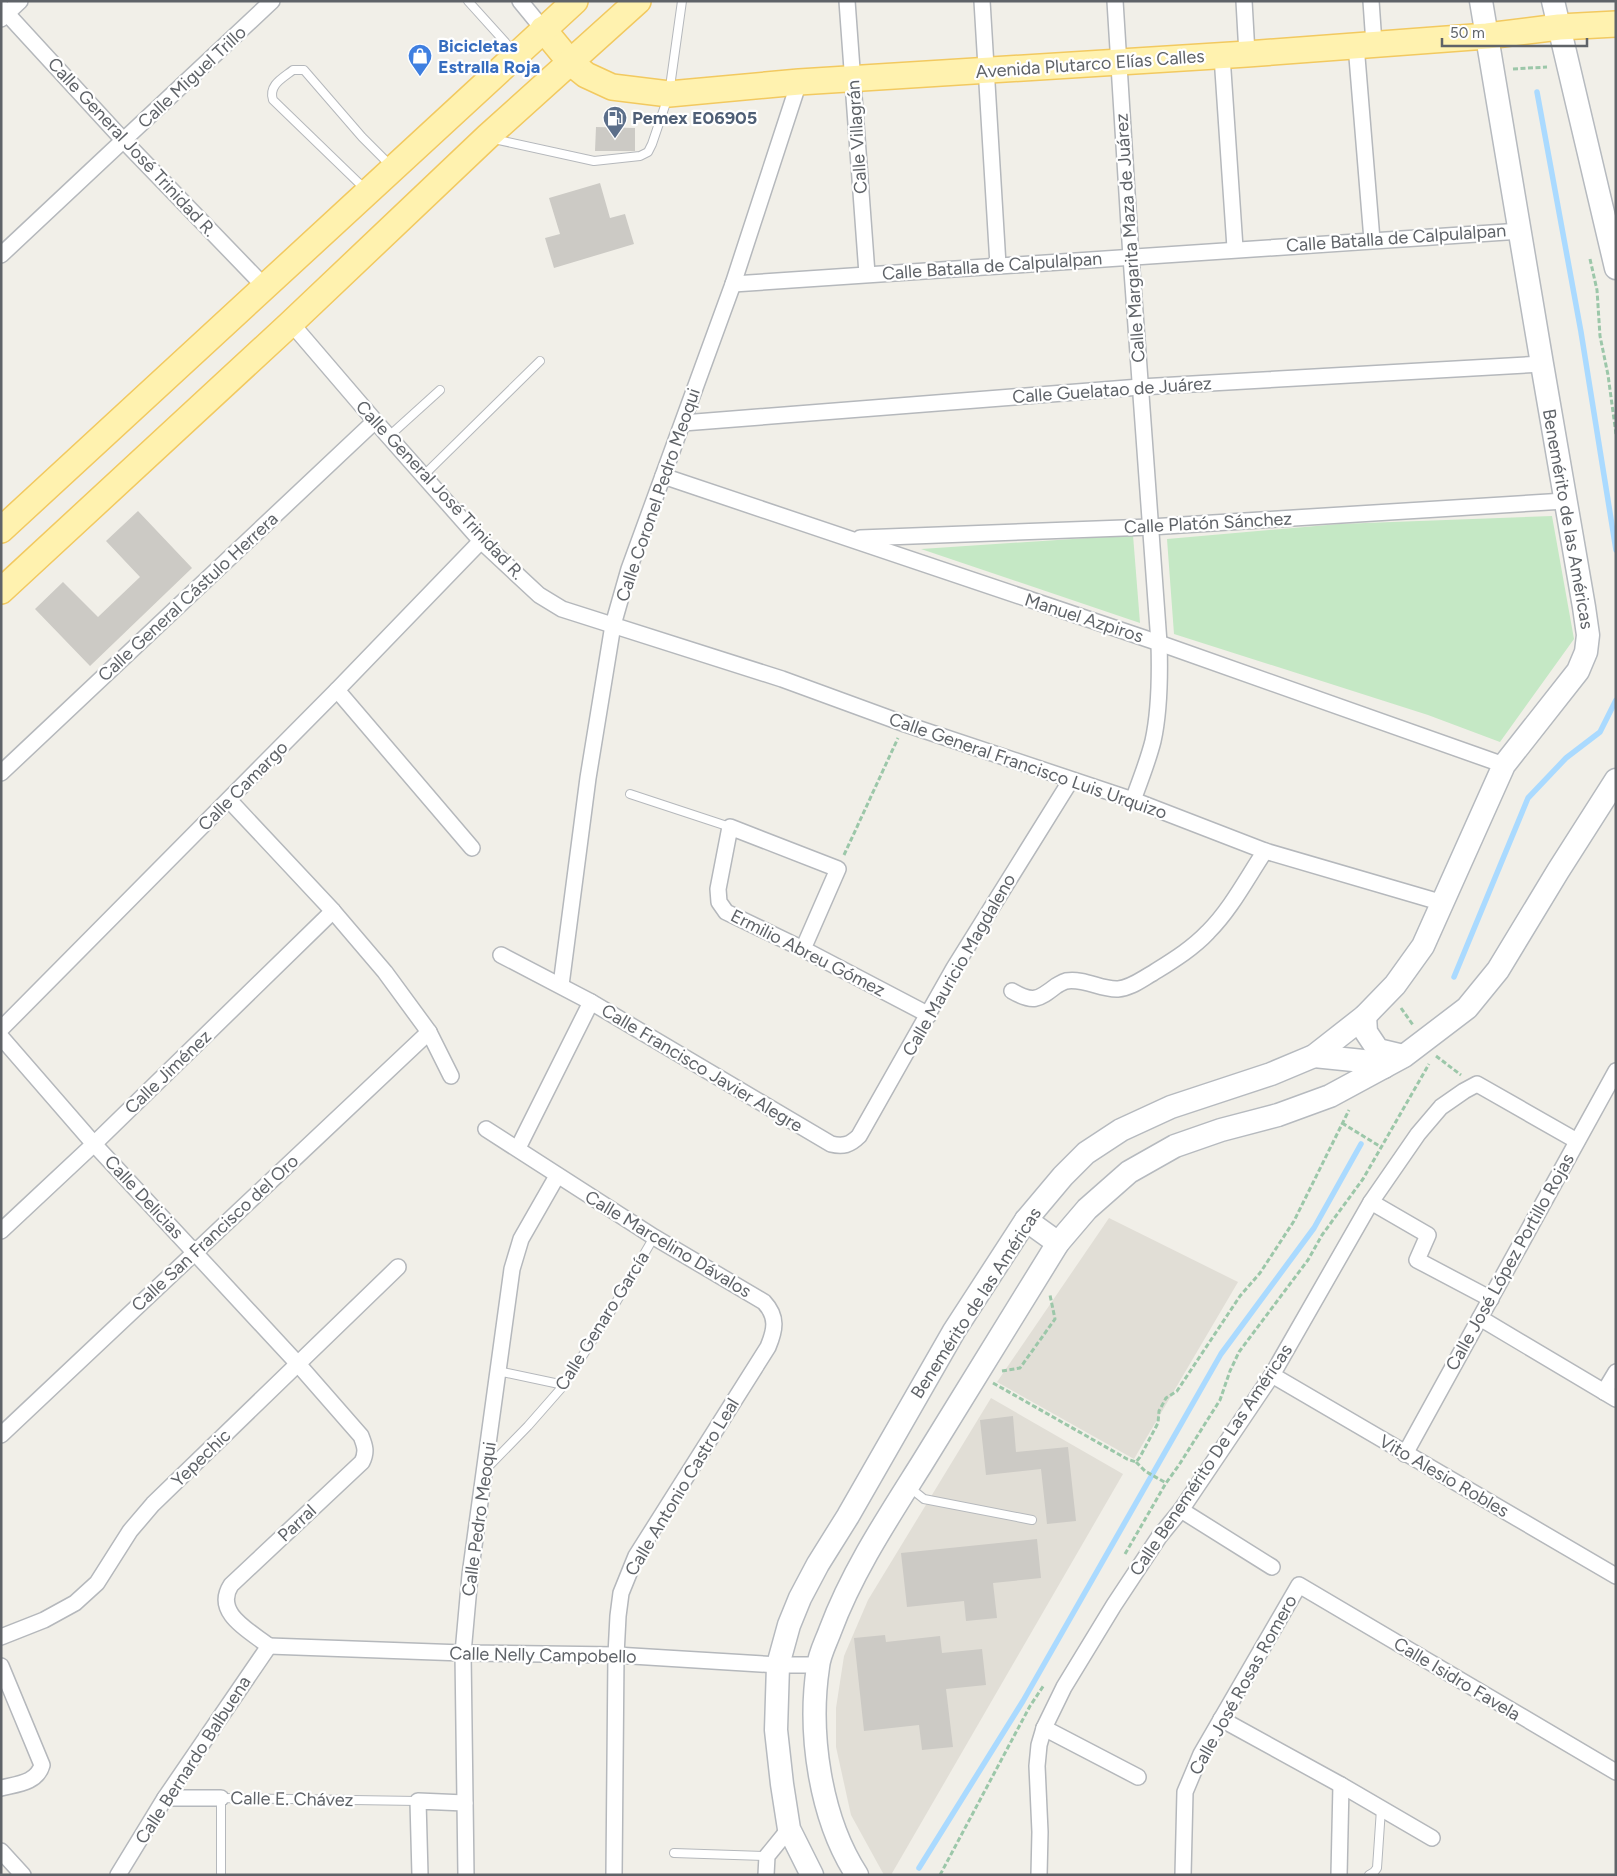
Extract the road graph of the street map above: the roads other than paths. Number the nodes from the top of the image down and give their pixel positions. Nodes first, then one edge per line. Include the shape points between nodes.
1 (20, 1) edge
2 (272, 1) edge
3 (468, 1) edge
4 (520, 1) edge
5 (575, 1) edge
6 (638, 1) edge
7 (682, 1) edge
8 (847, 1) edge
9 (982, 1) edge
10 (1115, 1) edge
11 (1244, 1) edge
12 (1371, 1) edge
13 (1481, 1) edge
14 (1553, 1) edge
15 (3, 13) edge
16 (1616, 24) edge
17 (1551, 28) junction
18 (543, 29) junction
19 (1495, 35) junction
20 (1365, 44) junction
21 (1247, 54) junction
22 (516, 55) junction
23 (1222, 56) junction
24 (1119, 61) junction
25 (571, 63) junction
26 (987, 70) junction
27 (853, 79) junction
28 (799, 82) junction
29 (669, 94) junction
30 (487, 137) junction
31 (124, 141) junction
32 (393, 169) junction
33 (368, 192) junction
34 (1521, 231) junction
35 (1372, 240) junction
36 (1235, 248) junction
37 (1, 255) edge
38 (1131, 257) junction
39 (998, 265) junction
40 (1616, 268) edge
41 (867, 274) junction
42 (733, 284) junction
43 (264, 286) junction
44 (291, 323) junction
45 (540, 361) dead end
46 (1542, 364) junction
47 (1140, 387) junction
48 (440, 390) dead end
49 (375, 422) junction
50 (683, 424) junction
51 (388, 437) junction
52 (423, 476) junction
53 (662, 476) junction
54 (1565, 501) junction
55 (1150, 527) junction
56 (1, 530) edge
57 (851, 538) junction
58 (482, 540) junction
59 (4, 584) edge
60 (613, 625) junction
61 (1159, 643) junction
62 (337, 690) junction
63 (1504, 765) junction
64 (1, 773) edge
65 (1071, 780) junction
66 (1616, 780) edge
67 (630, 794) dead end
68 (229, 800) junction
69 (1133, 800) junction
70 (730, 826) junction
71 (472, 848) dead end
72 (1264, 851) junction
73 (1443, 903) junction
74 (333, 911) junction
75 (803, 949) junction
76 (501, 955) dead end
77 (561, 985) junction
78 (1012, 992) dead end
79 (591, 1002) junction
80 (929, 1015) junction
81 (1366, 1016) junction
82 (1, 1029) edge
83 (429, 1032) junction
84 (1, 1037) edge
85 (1314, 1056) junction
86 (1404, 1056) junction
87 (1384, 1067) junction
88 (451, 1076) dead end
89 (1614, 1079) edge
90 (486, 1129) dead end
91 (1577, 1141) junction
92 (94, 1144) junction
93 (845, 1146) joint
94 (518, 1148) junction
95 (557, 1176) junction
96 (1372, 1202) junction
97 (1026, 1220) junction
98 (1, 1230) edge
99 (654, 1237) junction
100 (1058, 1243) junction
101 (195, 1252) junction
102 (398, 1267) dead end
103 (1492, 1299) junction
104 (773, 1318) joint
105 (1480, 1318) junction
106 (298, 1364) junction
107 (498, 1370) junction
108 (1616, 1372) edge
109 (1272, 1375) junction
110 (564, 1385) junction
111 (1610, 1396) edge
112 (1, 1435) edge
113 (365, 1447) joint
114 (1405, 1454) junction
115 (486, 1469) junction
116 (908, 1486) junction
117 (1181, 1510) junction
118 (1032, 1520) dead end
119 (1272, 1567) dead end
120 (1616, 1576) edge
121 (1299, 1585) joint
122 (1, 1637) edge
123 (269, 1646) junction
124 (463, 1653) junction
125 (616, 1655) junction
126 (778, 1665) junction
127 (818, 1665) junction
128 (1, 1666) edge
129 (1221, 1719) junction
130 (1044, 1728) junction
131 (1616, 1772) edge
132 (1138, 1777) dead end
133 (1341, 1785) junction
134 (1, 1788) edge
135 (165, 1798) junction
136 (221, 1798) junction
137 (418, 1801) junction
138 (465, 1803) junction
139 (1381, 1809) junction
140 (789, 1830) junction
141 (1432, 1838) dead end
142 (1, 1851) edge
143 (674, 1854) dead end
144 (767, 1856) junction
145 (22, 1875) edge
146 (118, 1875) edge
147 (220, 1875) edge
148 (420, 1875) edge
149 (466, 1875) edge
150 (614, 1875) edge
151 (766, 1875) edge
152 (812, 1875) edge
153 (857, 1875) edge
154 (1039, 1875) edge
155 (1183, 1875) edge
156 (1339, 1875) edge
157 (1369, 1875) edge

1 - 15 street
2 - 31 street, Calle Miguel Trillo
3 - 22 lane
4 - 18 street
5 - 18 main road
6 - 25 main road
7 - 29 lane
8 - 27 street, Calle Villagrán
9 - 26 street
10 - 24 street, Calle Margarita Maza de Juárez
11 - 21 street
12 - 20 street
13 - 19 street, Benemérito de las Américas
14 - 17 street
15 - 31 street, Calle General José Trinidad R.
16 - 17 main road, Avenida Plutarco Elías Calles
17 - 19 main road, Avenida Plutarco Elías Calles
17 - 40 street
18 - 22 main road
18 - 25 main road, Avenida Plutarco Elías Calles
19 - 20 main road, Avenida Plutarco Elías Calles
19 - 34 street, Benemérito de las Américas
20 - 21 main road, Avenida Plutarco Elías Calles
20 - 35 street
21 - 23 main road, Avenida Plutarco Elías Calles
22 - 32 main road
23 - 24 main road, Avenida Plutarco Elías Calles
23 - 36 street
24 - 26 main road, Avenida Plutarco Elías Calles
24 - 38 street, Calle Margarita Maza de Juárez
25 - 29 main road, Avenida Plutarco Elías Calles via 586,75 612,87
25 - 30 main road
26 - 27 main road, Avenida Plutarco Elías Calles
26 - 39 street
27 - 28 main road, Avenida Plutarco Elías Calles
27 - 41 street, Calle Villagrán
28 - 29 main road, Avenida Plutarco Elías Calles
28 - 42 street, Calle Coronel Pedro Meoqui
29 - 30 lane via 652,144 648,152 640,156 594,160
30 - 44 main road
31 - 37 street, Calle Miguel Trillo
31 - 43 street, Calle General José Trinidad R.
32 - 33 main road
32 - 33 lane via 304,70 293,70 272,88 273,100
33 - 43 main road
34 - 35 street, Calle Batalla de Calpulalpan
34 - 46 street, Benemérito de las Américas
35 - 36 street, Calle Batalla de Calpulalpan
36 - 38 street, Calle Batalla de Calpulalpan
38 - 39 street, Calle Batalla de Calpulalpan
38 - 47 street, Calle Margarita Maza de Juárez
39 - 41 street, Calle Batalla de Calpulalpan
41 - 42 street, Calle Batalla de Calpulalpan
42 - 50 street, Calle Coronel Pedro Meoqui
43 - 56 main road
44 - 49 street, Calle General José Trinidad R.
44 - 59 main road
45 - 52 lane
46 - 47 street, Calle Guelatao de Juárez
46 - 54 street, Benemérito de las Américas
47 - 50 street, Calle Guelatao de Juárez
47 - 55 street, Calle Margarita Maza de Juárez
48 - 51 lane
49 - 51 street, Calle General José Trinidad R.
49 - 64 street, Calle General Cástulo Herrera
50 - 53 street, Calle Coronel Pedro Meoqui
51 - 52 street, Calle General José Trinidad R.
52 - 58 street, Calle General José Trinidad R.
53 - 57 street, Manuel Azpiros
53 - 60 street, Calle Coronel Pedro Meoqui
54 - 55 street, Calle Platón Sánchez
54 - 63 street, Benemérito de las Américas via 1586,616 1586,652 1578,671
55 - 57 street, Calle Platón Sánchez
55 - 61 street, Calle Margarita Maza de Juárez
57 - 61 street, Manuel Azpiros
58 - 60 street, Calle General José Trinidad R. via 538,595 562,609
58 - 62 street, Calle Camargo
60 - 65 street, Calle General Francisco Luis Urquizo via 782,679
60 - 77 street, Calle Coronel Pedro Meoqui via 588,778
61 - 63 street, Manuel Azpiros
61 - 69 street, Calle Margarita Maza de Juárez via 1157,718
62 - 68 street, Calle Camargo
62 - 71 street
63 - 73 street, Benemérito de las Américas
65 - 69 street, Calle General Francisco Luis Urquizo
65 - 80 street, Calle Mauricio Magdaleno via 954,968
66 - 86 street, Benemérito de las Américas via 1498,970 1467,1008
67 - 70 lane
68 - 74 street
68 - 82 street, Calle Camargo
69 - 72 street, Calle General Francisco Luis Urquizo
70 - 75 street, Ermilio Abreu Gómez via 718,889 722,908
70 - 75 street via 838,869
72 - 73 street, Calle General Francisco Luis Urquizo
72 - 78 street via 1210,931 1138,982 1116,989 1078,980 1063,981 1036,999 1025,999
73 - 81 street, Benemérito de las Américas via 1423,946 1395,985
74 - 83 street
74 - 92 street, Calle Jiménez
75 - 80 street, Ermilio Abreu Gómez
76 - 77 street, Calle Francisco Javier Alegre
77 - 79 street, Calle Francisco Javier Alegre
79 - 93 street, Calle Francisco Javier Alegre via 831,1144
79 - 94 street
80 - 93 street, Calle Mauricio Magdaleno via 859,1136
81 - 85 street, Benemérito de las Américas
81 - 86 street via 1366,1032 1378,1050
83 - 88 street
83 - 101 street, Calle San Francisco del Oro
84 - 92 street, Calle Delicias
85 - 87 street via 1363,1061
85 - 97 street, Benemérito de las Américas via 1271,1074 1171,1107 1121,1130 1086,1153
86 - 87 street, Benemérito de las Américas
87 - 100 street, Benemérito de las Américas via 1330,1096 1174,1146 1129,1172 1087,1209
89 - 91 street, Calle José López Portillo Rojas
90 - 94 street, Calle Marcelino Dávalos
91 - 96 street, Calle Benemérito De Las Américas via 1476,1084 1442,1107 1418,1134
91 - 103 street, Calle José López Portillo Rojas
92 - 98 street, Calle Jiménez
92 - 101 street, Calle Delicias
94 - 95 street, Calle Marcelino Dávalos
95 - 99 street, Calle Marcelino Dávalos
95 - 107 street, Calle Pedro Meoqui via 521,1239 514,1262
96 - 103 street via 1428,1235 1417,1260
96 - 109 street, Calle Benemérito De Las Américas
97 - 100 street
97 - 126 street, Benemérito de las Américas via 954,1331 818,1564 789,1625
99 - 104 street, Calle Marcelino Dávalos via 764,1302
99 - 110 lane, Calle Genaro García
100 - 116 street, Benemérito de las Américas
101 - 106 street, Calle Delicias
101 - 112 street, Calle San Francisco del Oro
102 - 106 street, Yepechic
103 - 105 street, Calle José López Portillo Rojas
104 - 125 street, Calle Antonio Castro Leal via 774,1332 768,1347 636,1556 621,1594
105 - 111 street
105 - 114 street, Calle José López Portillo Rojas
106 - 113 street, Calle Delicias via 360,1436
106 - 122 street, Yepechic via 153,1504 130,1531 97,1583 75,1603 44,1620
107 - 110 lane
107 - 115 street, Calle Pedro Meoqui
108 - 111 street
109 - 114 street, Vito Alesio Robles
109 - 117 street, Calle Benemérito De Las Américas
110 - 115 lane, Calle Genaro García
113 - 123 street, Parral via 362,1462 227,1592 227,1606 233,1618
114 - 120 street, Vito Alesio Robles
115 - 124 street, Calle Pedro Meoqui via 470,1574
116 - 118 lane via 924,1499
116 - 127 street, Benemérito de las Américas via 874,1539 839,1608
117 - 119 street
117 - 130 street, Calle Benemérito De Las Américas via 1114,1605 1064,1687
121 - 129 street, Calle José Rosas Romero
121 - 131 street, Calle Isidro Favela
123 - 124 street, Calle Nelly Campobello
123 - 135 street, Calle Bernardo Balbuena
124 - 125 street, Calle Nelly Campobello
124 - 138 street, Calle Pedro Meoqui
125 - 126 street, Calle Nelly Campobello
125 - 150 street, Calle Antonio Castro Leal
126 - 127 street, Calle Nelly Campobello
126 - 140 street, Benemérito de las Américas via 776,1730
127 - 153 street, Benemérito de las Américas via 815,1706 817,1750 826,1802 832,1827
128 - 134 street via 42,1765 40,1773 29,1781
129 - 133 street
129 - 155 street, Calle José Rosas Romero via 1184,1792
130 - 132 street
130 - 154 street, Calle Benemérito De Las Américas via 1037,1766
133 - 139 street
133 - 156 street
135 - 136 street, Calle E. Chávez
135 - 146 street, Calle Bernardo Balbuena
136 - 137 lane, Calle E. Chávez
136 - 147 lane
137 - 138 street, Calle E. Chávez
137 - 148 street
138 - 149 street, Calle Pedro Meoqui
139 - 141 street
139 - 157 lane via 1378,1868
140 - 144 street
140 - 152 street, Benemérito de las Américas
142 - 145 street
143 - 144 lane
144 - 151 street

